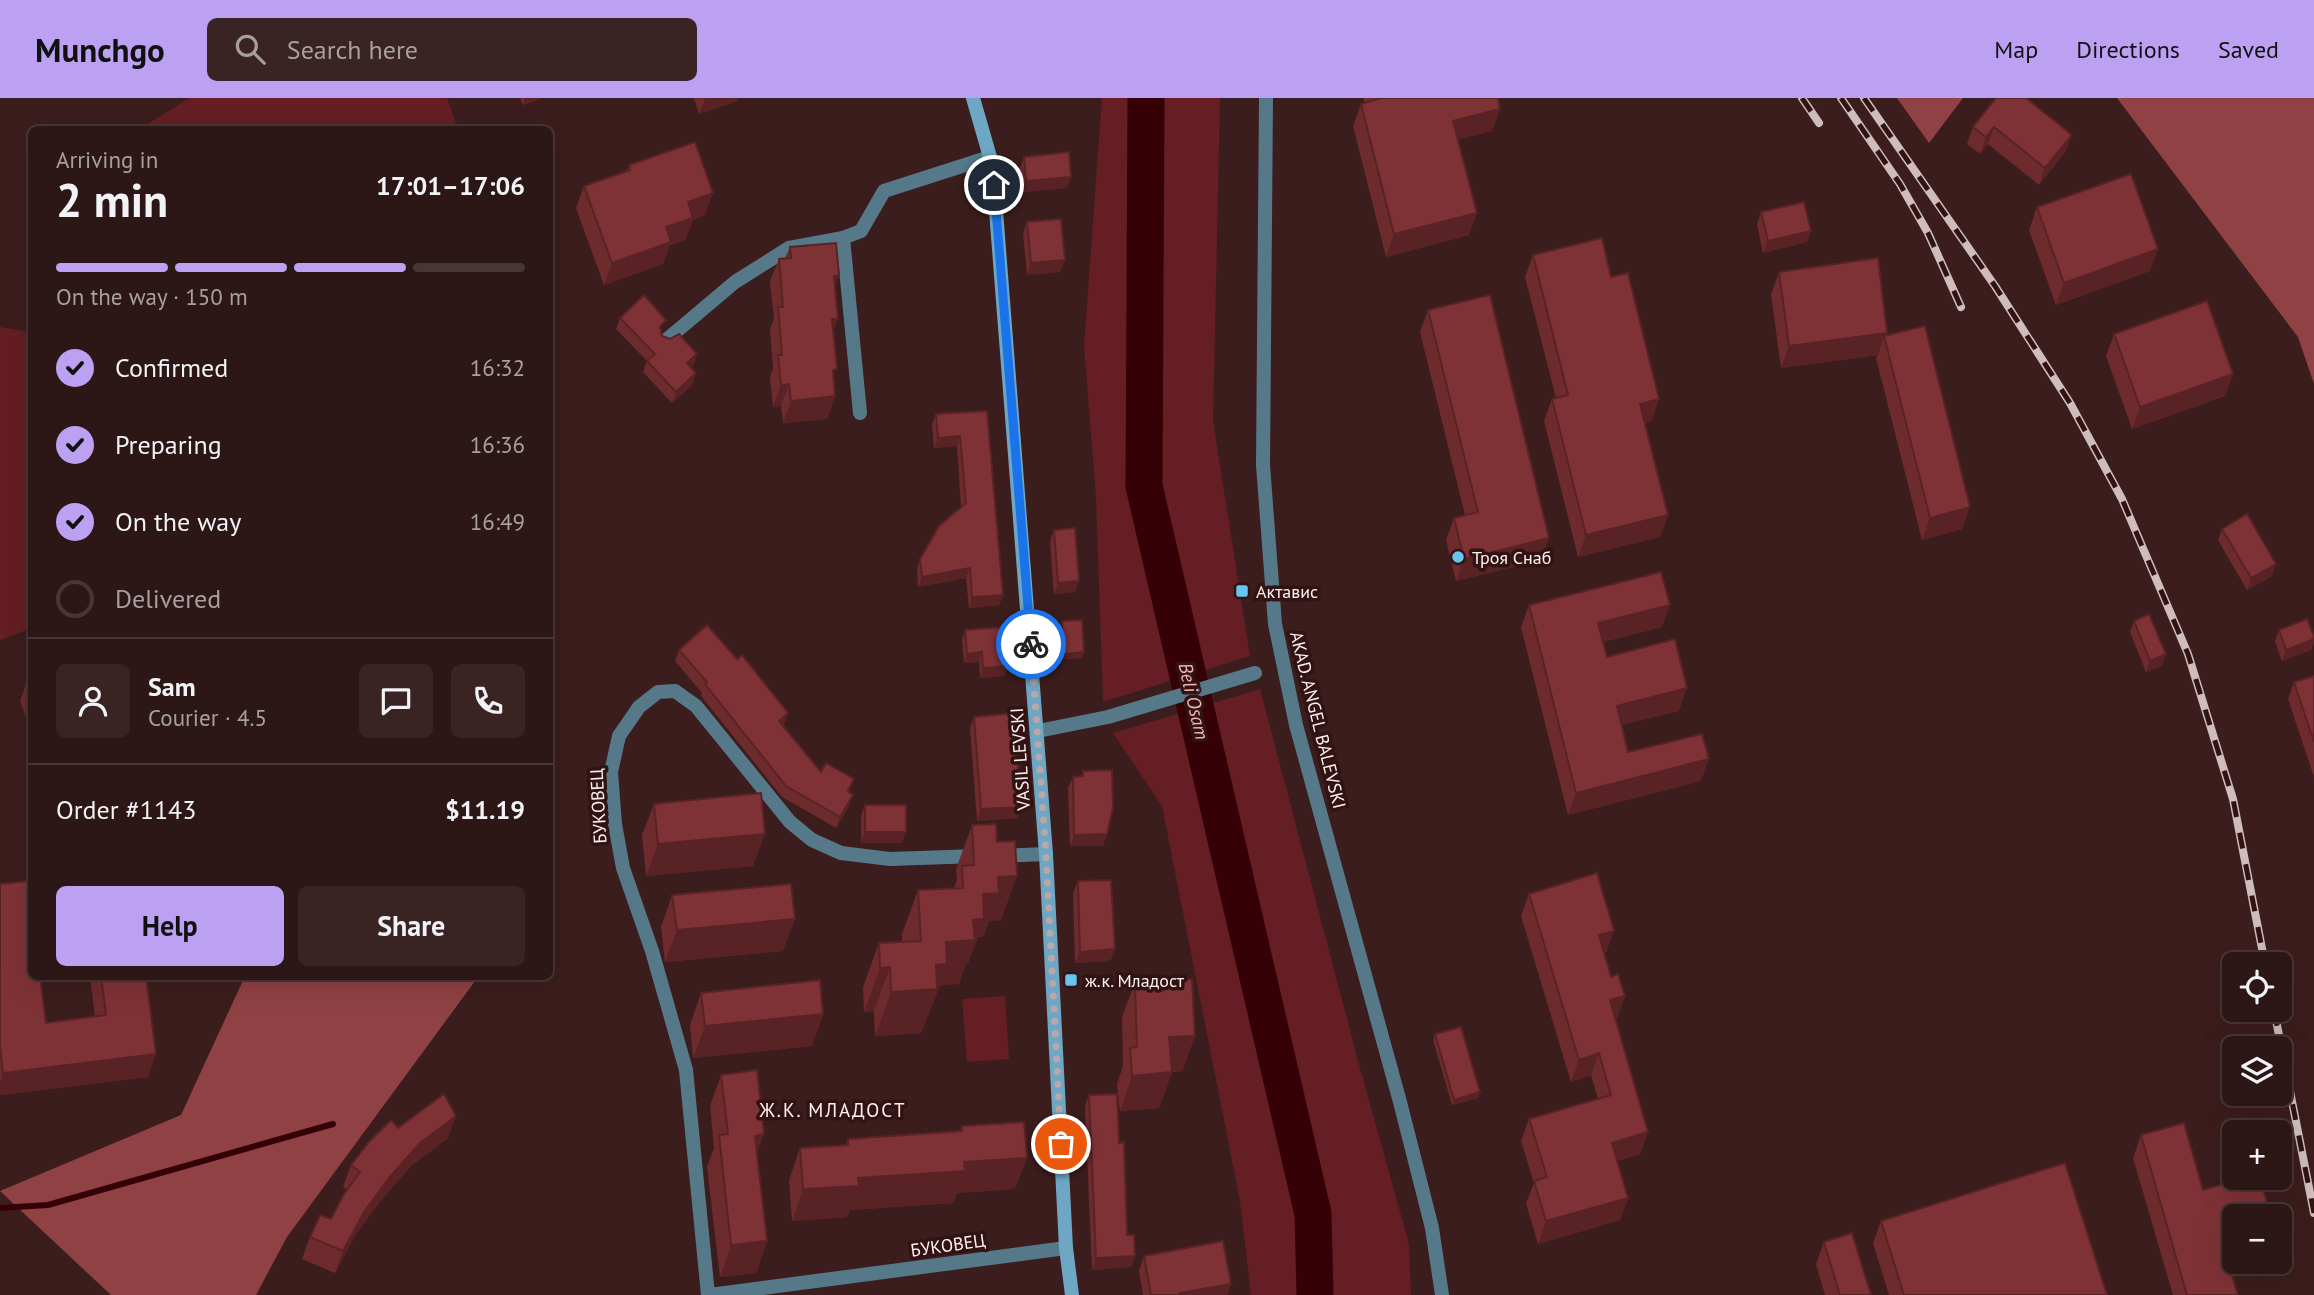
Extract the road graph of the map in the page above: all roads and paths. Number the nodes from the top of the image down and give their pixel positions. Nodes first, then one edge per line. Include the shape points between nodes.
1 (973, 98) edge
2 (1266, 98) edge
3 (990, 157) junction
4 (844, 238) junction
5 (665, 341) edge
6 (860, 413) dead end
7 (1255, 673) dead end
8 (1038, 730) junction
9 (1046, 854) junction
10 (1066, 1248) junction
11 (709, 1295) edge
12 (1072, 1295) edge
13 (1442, 1295) edge

1 - 3 main road, VASIL LEVSKI
2 - 13 street, AKAD. ANGEL BALEVSKI via 1263,466 1275,624 1296,725 1401,1102 1432,1228
3 - 4 street via 884,191 861,231
3 - 8 main road, VASIL LEVSKI
4 - 5 street via 789,248 735,282
4 - 6 street
7 - 8 street via 1108,717
8 - 9 main road, VASIL LEVSKI
9 - 10 main road, VASIL LEVSKI
9 - 11 street, БУКОВЕЦ via 890,859 841,853 812,840 790,822 696,706 675,691 658,692 639,707 619,736 611,772 615,824 623,868 686,1070
10 - 11 street, БУКОВЕЦ
10 - 12 main road, VASIL LEVSKI

